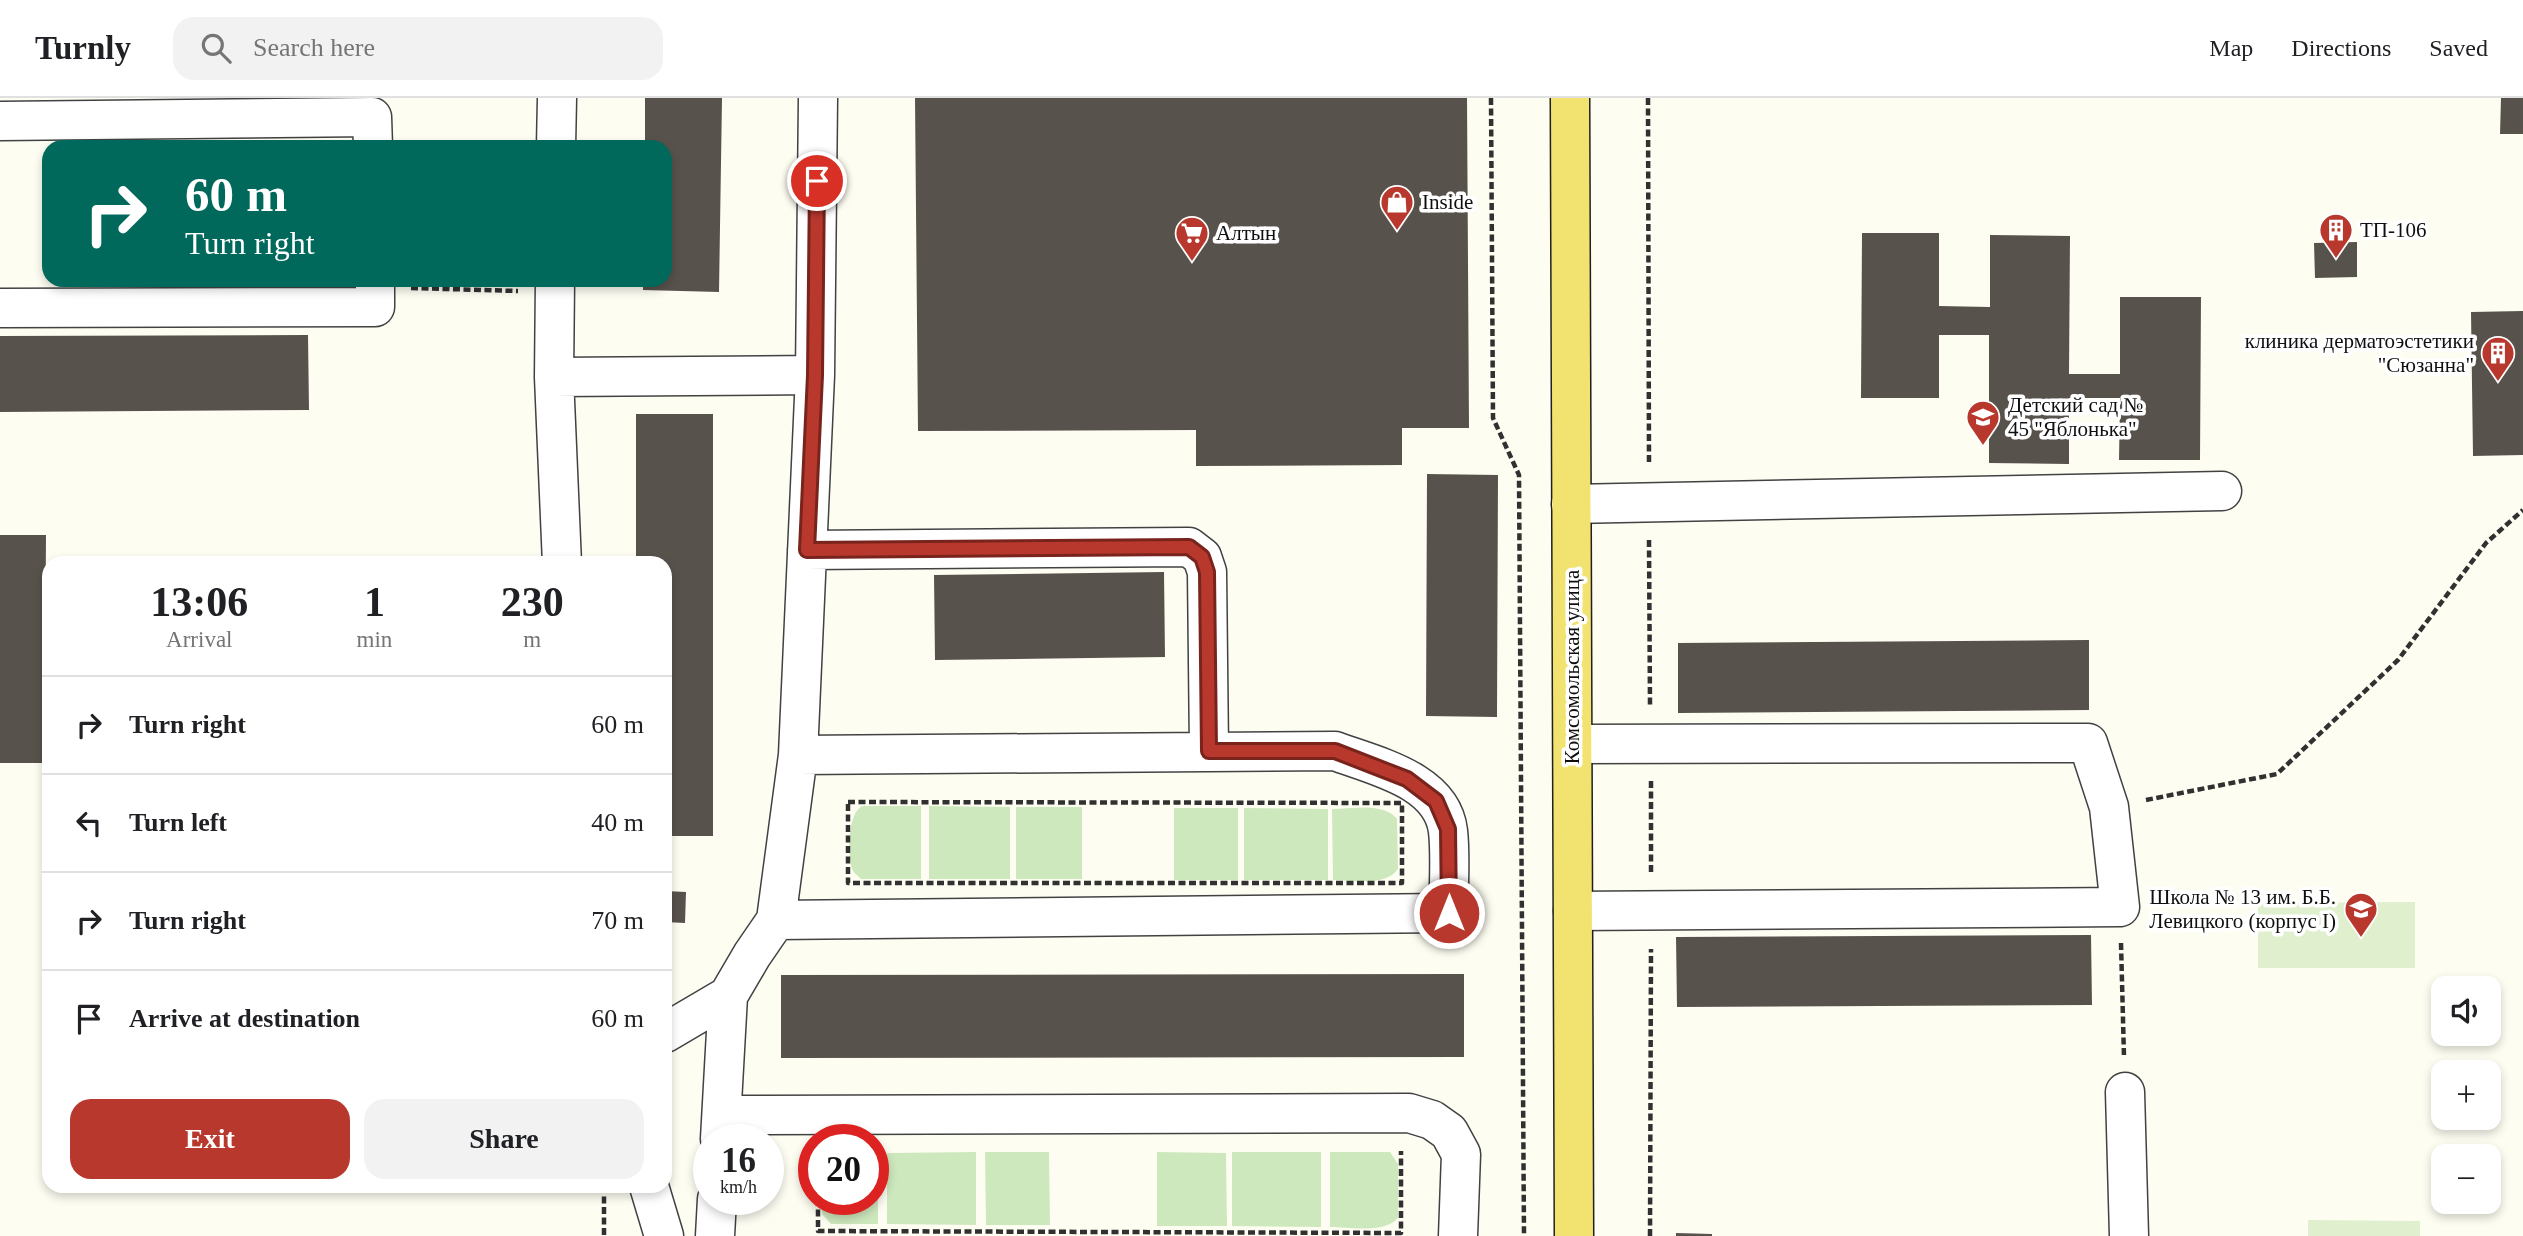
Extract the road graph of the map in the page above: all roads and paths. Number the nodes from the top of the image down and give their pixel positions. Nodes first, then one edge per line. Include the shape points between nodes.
1 (557, 98) edge
2 (818, 98) edge
3 (1491, 98) edge
4 (1570, 98) edge
5 (1648, 98) edge
6 (0, 121) edge
7 (373, 140) edge
8 (556, 140) edge
9 (375, 287) edge
10 (540, 287) edge
11 (0, 308) edge
12 (815, 375) junction
13 (554, 377) junction
14 (2222, 491) dead end
15 (1649, 502) junction
16 (1571, 504) junction
17 (2523, 510) edge
18 (807, 550) junction
19 (562, 556) edge
20 (1573, 744) junction
21 (1650, 744) junction
22 (1209, 751) junction
23 (798, 754) junction
24 (848, 802) joint
25 (2109, 807) junction
26 (2120, 907) junction
27 (1651, 910) junction
28 (1573, 911) junction
29 (776, 920) junction
30 (728, 996) junction
31 (672, 1028) edge
32 (2125, 1092) joint
33 (721, 1124) edge
34 (784, 1126) edge
35 (604, 1193) edge
36 (651, 1193) edge
37 (716, 1215) edge
38 (818, 1215) edge
39 (1401, 1233) dead end
40 (604, 1236) edge
41 (664, 1236) edge
42 (715, 1236) edge
43 (1458, 1236) edge
44 (1524, 1236) edge
45 (1574, 1236) edge
46 (1650, 1236) edge
47 (2129, 1236) edge

1 - 8 lane
2 - 12 lane
3 - 44 path via 1493,418 1518,475
4 - 16 main road, Комсомольская улица
5 - 15 path
6 - 7 lane via 372,117
9 - 11 lane via 375,307
10 - 13 lane
12 - 13 lane
12 - 18 lane
13 - 19 lane
14 - 15 lane
15 - 16 lane
15 - 21 path
16 - 20 main road, Комсомольская улица
17 - 25 path via 2486,544 2398,660 2277,774
18 - 22 lane via 1189,547 1202,557 1207,572
18 - 23 lane
20 - 21 lane
20 - 28 main road, Комсомольская улица
21 - 25 lane via 2088,743
21 - 27 path
22 - 23 lane
22 - 29 lane via 1335,751 1407,779 1436,801 1448,829 1449,913
23 - 29 lane
24 - 24 path via 1402,803 1402,883 848,883
25 - 26 lane
26 - 27 lane
26 - 32 path
27 - 28 lane
27 - 46 path
28 - 45 main road, Комсомольская улица
29 - 30 lane
30 - 31 lane
30 - 33 lane
32 - 47 lane
34 - 43 lane via 1409,1113 1450,1132 1461,1154
35 - 40 path
36 - 41 lane
37 - 42 lane
38 - 39 path via 818,1230

